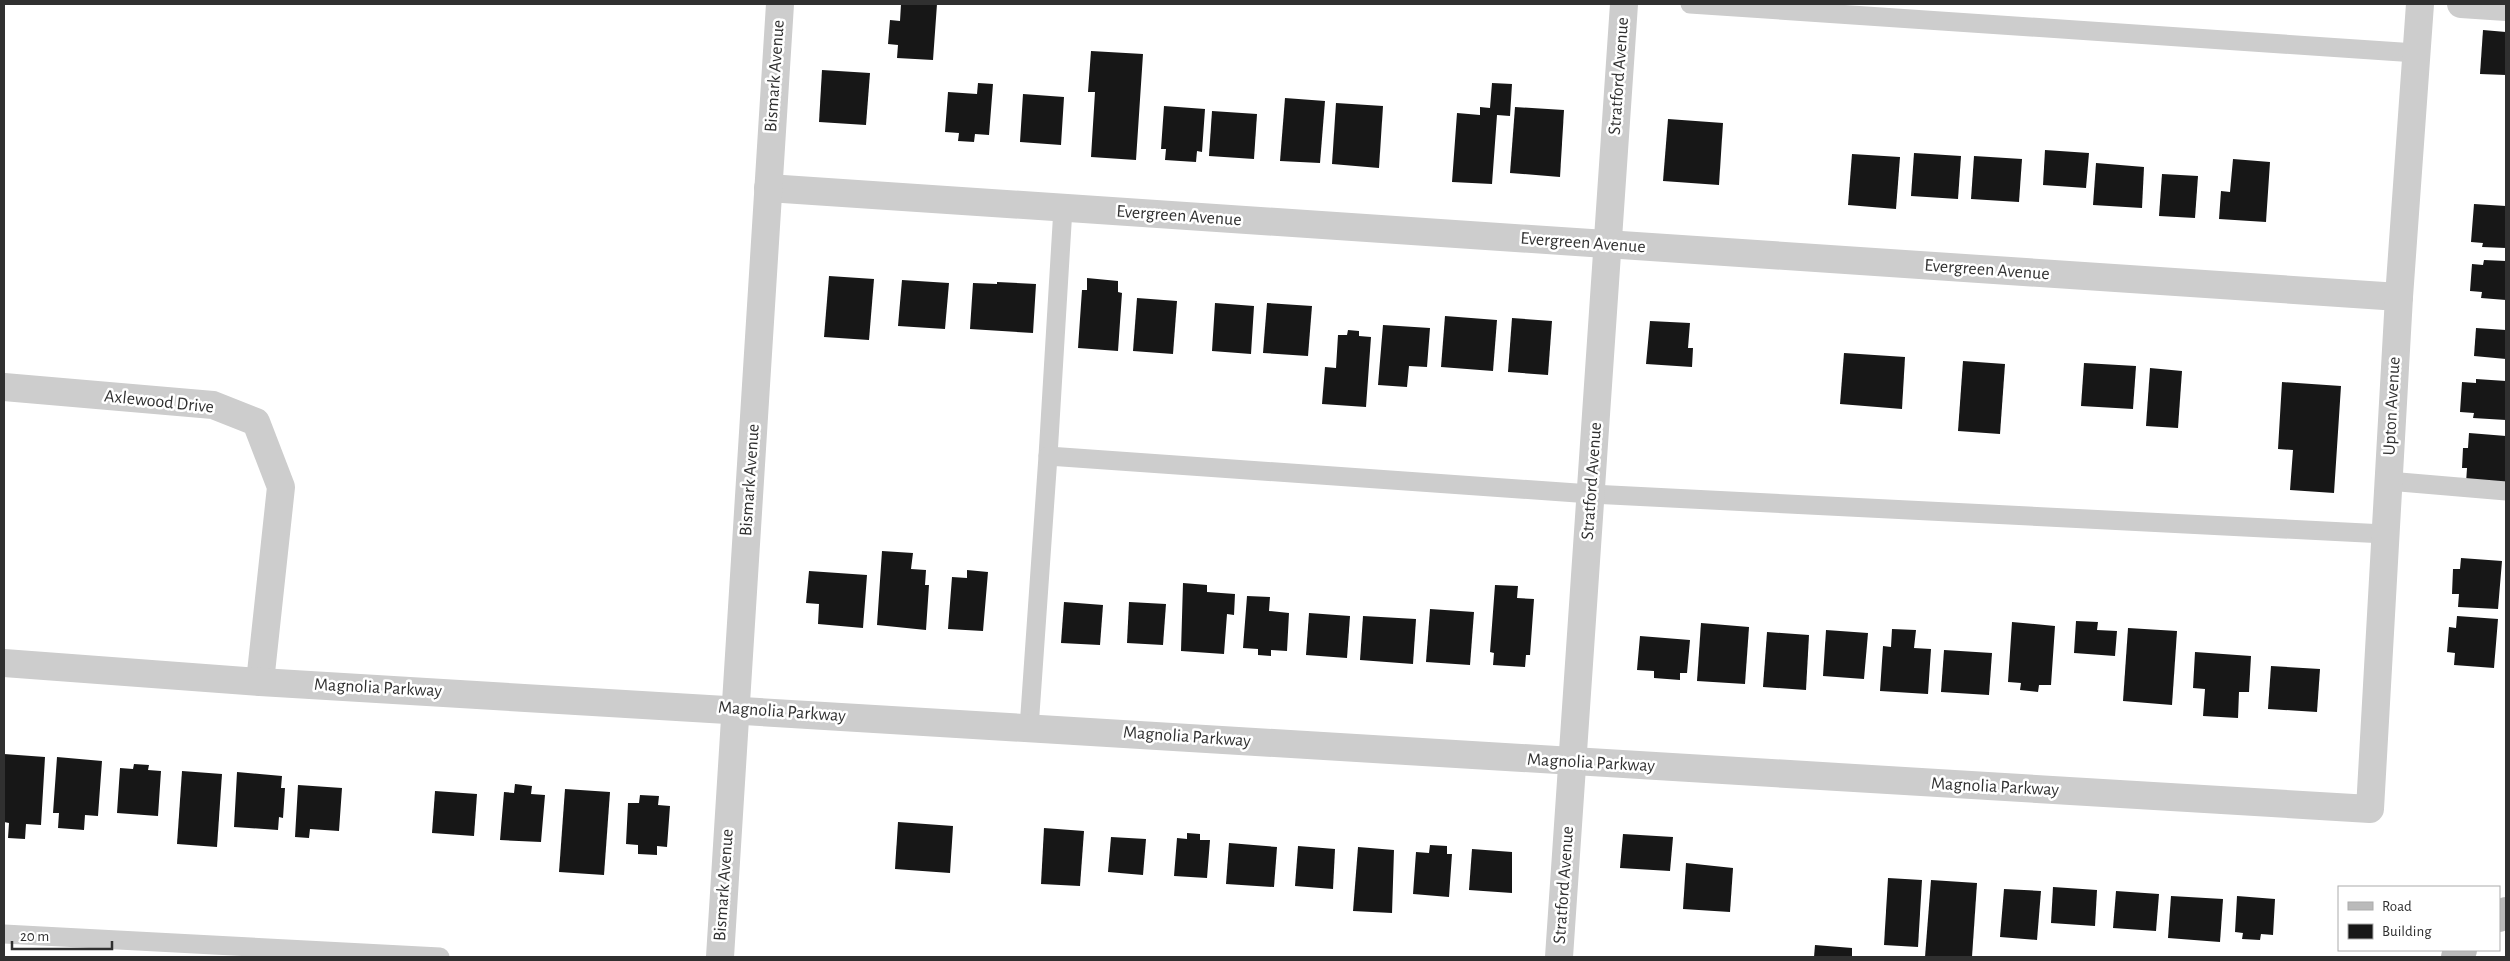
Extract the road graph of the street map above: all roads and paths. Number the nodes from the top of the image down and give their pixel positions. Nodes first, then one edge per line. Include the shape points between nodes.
1 (780, 4) edge
2 (1624, 4) edge
3 (1690, 4) edge
4 (2420, 4) edge
5 (2460, 4) edge
6 (2506, 7) edge
7 (2416, 53) junction
8 (768, 188) junction
9 (1063, 208) junction
10 (1608, 245) junction
11 (2399, 297) junction
12 (4, 387) edge
13 (1048, 456) junction
14 (2388, 481) junction
15 (2506, 491) edge
16 (1591, 494) junction
17 (2385, 534) junction
18 (4, 663) edge
19 (260, 682) junction
20 (735, 709) junction
21 (1029, 728) junction
22 (1572, 762) junction
23 (2370, 809) joint
24 (4, 934) edge
25 (440, 957) edge
26 (720, 957) edge
27 (1559, 957) edge

1 - 8 street, Bismark Avenue
2 - 10 street, Stratford Avenue
3 - 7 lane
4 - 7 street, Upton Avenue
5 - 6 street
7 - 11 street, Upton Avenue
8 - 9 street, Evergreen Avenue
8 - 20 street, Bismark Avenue
9 - 10 street, Evergreen Avenue
9 - 13 lane
10 - 11 street, Evergreen Avenue
10 - 16 street, Stratford Avenue
11 - 14 street, Upton Avenue
12 - 19 street, Axlewood Drive via 213,405 256,422 281,487
13 - 16 lane
13 - 21 lane
14 - 15 lane
14 - 17 street, Upton Avenue
16 - 17 lane
16 - 22 street, Stratford Avenue
17 - 23 street, Upton Avenue
18 - 19 street, Magnolia Parkway
19 - 20 street, Magnolia Parkway
20 - 21 street, Magnolia Parkway
20 - 26 street, Bismark Avenue
21 - 22 street, Magnolia Parkway
22 - 23 street, Magnolia Parkway
22 - 27 street, Stratford Avenue
24 - 25 lane

